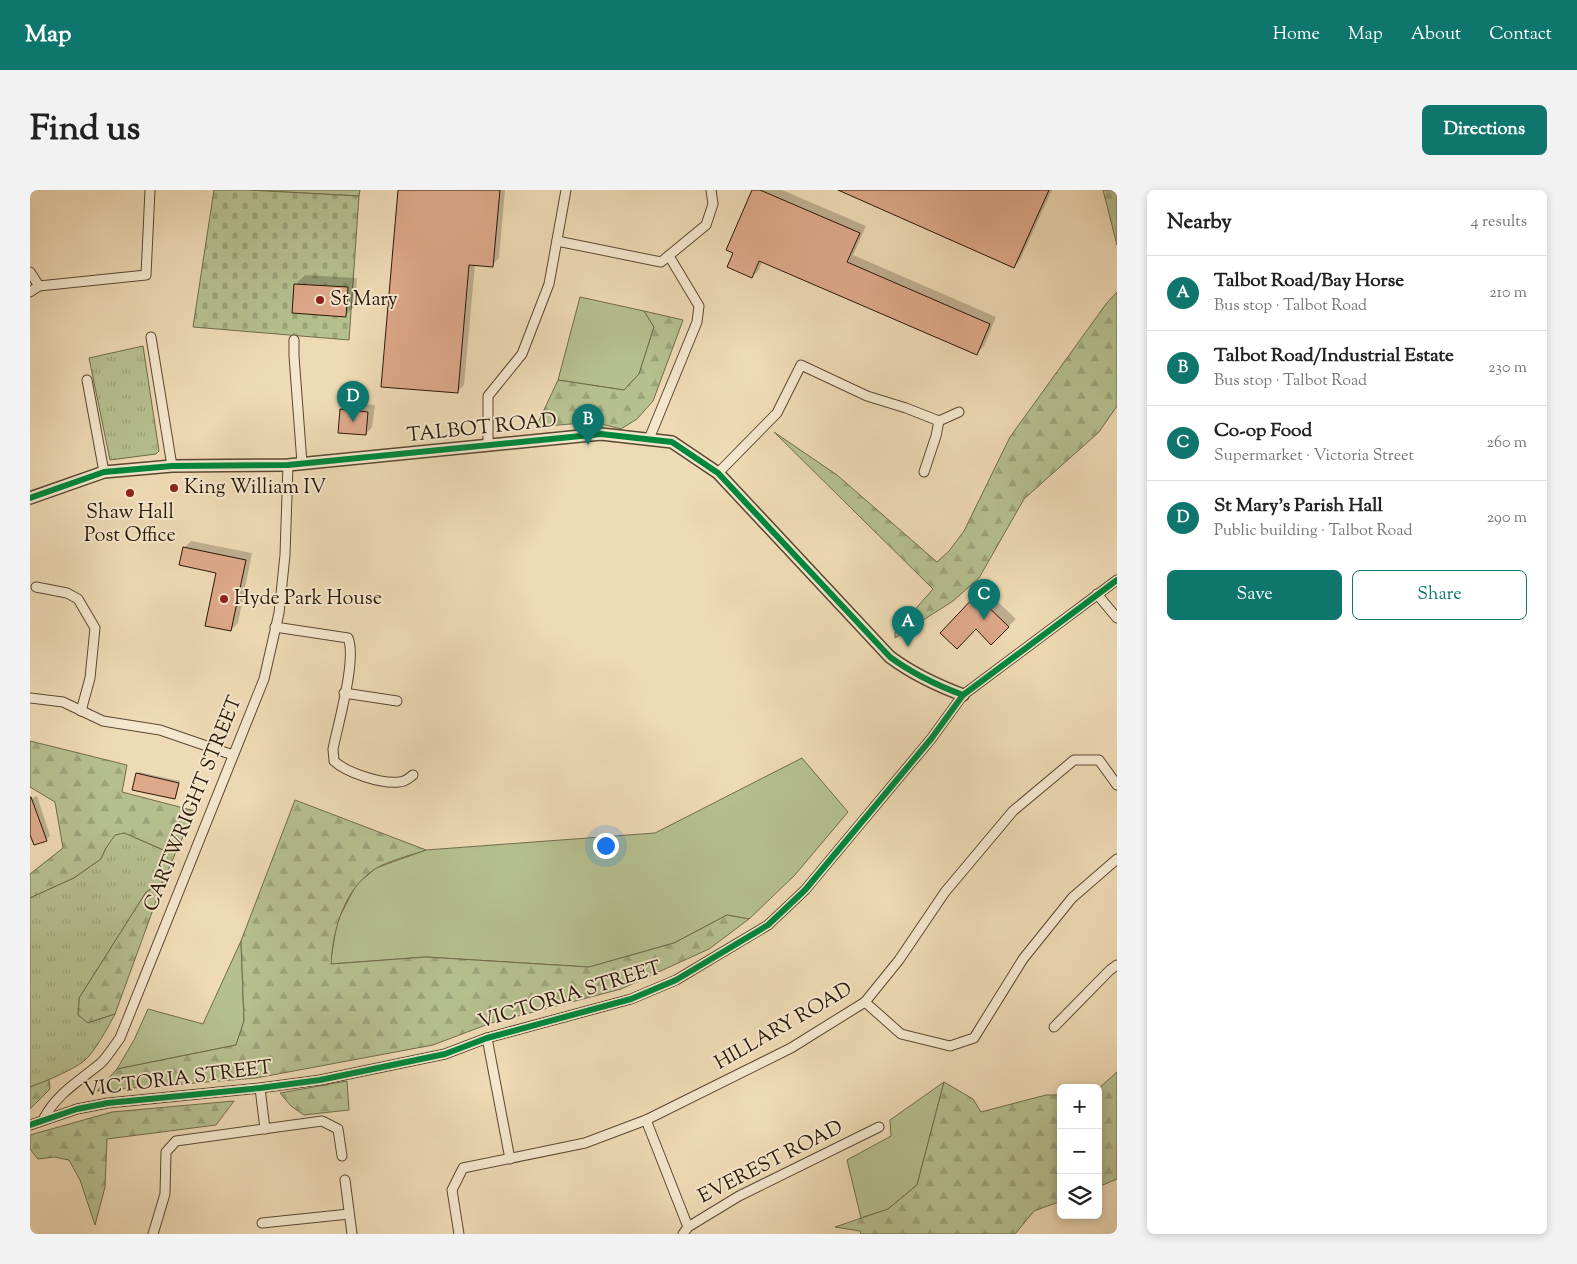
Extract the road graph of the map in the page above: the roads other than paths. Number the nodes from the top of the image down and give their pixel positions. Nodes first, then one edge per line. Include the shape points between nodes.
1 (150, 190) edge
2 (566, 190) edge
3 (711, 190) edge
4 (557, 240) junction
5 (669, 256) junction
6 (30, 272) edge
7 (39, 286) junction
8 (30, 292) edge
9 (151, 337) dead end
10 (294, 340) dead end
11 (86, 380) dead end
12 (959, 412) dead end
13 (939, 421) junction
14 (649, 439) junction
15 (488, 445) junction
16 (302, 463) junction
17 (288, 465) junction
18 (172, 466) junction
19 (104, 472) junction
20 (924, 472) dead end
21 (718, 473) junction
22 (30, 498) edge
23 (1117, 580) edge
24 (36, 587) dead end
25 (1097, 594) junction
26 (1117, 618) edge
27 (275, 627) junction
28 (344, 693) junction
29 (962, 695) junction
30 (30, 698) edge
31 (397, 701) dead end
32 (81, 711) junction
33 (233, 755) junction
34 (414, 775) dead end
35 (1117, 785) edge
36 (1117, 859) edge
37 (1117, 965) edge
38 (865, 1002) junction
39 (1054, 1027) dead end
40 (487, 1038) junction
41 (260, 1088) junction
42 (43, 1120) junction
43 (646, 1120) junction
44 (30, 1124) edge
45 (879, 1127) dead end
46 (265, 1129) junction
47 (342, 1156) dead end
48 (510, 1159) junction
49 (345, 1180) dead end
50 (349, 1214) junction
51 (262, 1223) dead end
52 (685, 1230) edge
53 (153, 1234) edge
54 (352, 1234) edge
55 (459, 1234) edge

1 - 7 street via 146,275
2 - 4 street
3 - 5 street via 713,204 706,225
4 - 5 street via 661,262
4 - 15 street via 549,284 522,354 488,396
5 - 14 street via 700,306 697,322
6 - 7 street
7 - 8 street
9 - 18 street
10 - 16 street
11 - 19 street
12 - 13 street
13 - 20 street
13 - 21 street via 867,396 800,365 777,414
14 - 15 street, TALBOT ROAD via 601,434
14 - 21 street, TALBOT ROAD via 672,442
15 - 16 street, TALBOT ROAD
16 - 17 street, TALBOT ROAD
17 - 18 street, TALBOT ROAD
17 - 27 street, CARTWRIGHT STREET via 285,556
18 - 19 street, TALBOT ROAD
19 - 22 street, TALBOT ROAD
21 - 29 street, TALBOT ROAD via 890,657 910,672
23 - 25 street, VICTORIA STREET
24 - 32 street via 67,593 78,600 95,628 90,678
25 - 26 street
25 - 29 street, VICTORIA STREET
27 - 28 street via 348,638 351,661
27 - 33 street, CARTWRIGHT STREET via 264,679
28 - 31 street
28 - 34 street via 333,749 334,761 346,770 386,782 405,781
29 - 40 street, VICTORIA STREET via 931,739 805,890 768,925 676,980 630,999
30 - 32 street via 63,702
32 - 33 street via 103,721 160,730
33 - 42 street, CARTWRIGHT STREET via 120,1038 102,1061 59,1097
35 - 38 street, HILLARY ROAD via 1099,760 1074,760 1013,811 945,892
36 - 38 street via 1072,898 1023,959 974,1038 950,1046 901,1034
37 - 39 street
38 - 43 street, HILLARY ROAD via 792,1048
40 - 41 street, VICTORIA STREET via 445,1054 396,1065
40 - 48 street
41 - 42 street, VICTORIA STREET via 108,1103
41 - 46 street
42 - 44 street, VICTORIA STREET
43 - 48 street, HILLARY ROAD via 585,1143
43 - 52 street
45 - 52 street, EVEREST ROAD via 739,1196
46 - 47 street via 322,1121 338,1128
46 - 53 street via 176,1141 166,1152 165,1194
48 - 55 street, HILLARY ROAD via 463,1168 452,1190
49 - 50 street
50 - 51 street
50 - 54 street

